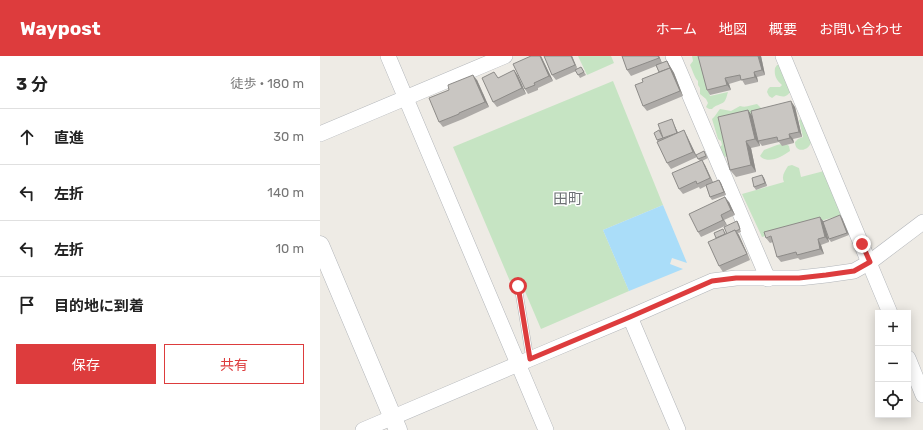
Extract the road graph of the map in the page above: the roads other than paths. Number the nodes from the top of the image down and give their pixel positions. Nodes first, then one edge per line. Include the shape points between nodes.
1 (388, 56) edge
2 (505, 56) edge
3 (673, 56) edge
4 (784, 56) edge
5 (406, 98) junction
6 (320, 134) edge
7 (923, 222) edge
8 (320, 245) edge
9 (870, 262) junction
10 (768, 279) junction
11 (518, 286) dead end
12 (889, 310) edge
13 (630, 317) junction
14 (524, 361) junction
15 (911, 365) edge
16 (923, 395) edge
17 (395, 424) edge
18 (363, 430) edge
19 (546, 430) edge
20 (678, 430) edge

1 - 5 street
2 - 5 street
3 - 10 street
4 - 9 street
5 - 6 street
5 - 14 street
7 - 9 street
8 - 17 street
9 - 10 street via 854,271
9 - 12 street
10 - 13 street via 736,278 712,281
11 - 14 lane
13 - 14 street
13 - 20 street
14 - 17 street
14 - 19 street
15 - 16 street
17 - 18 street

